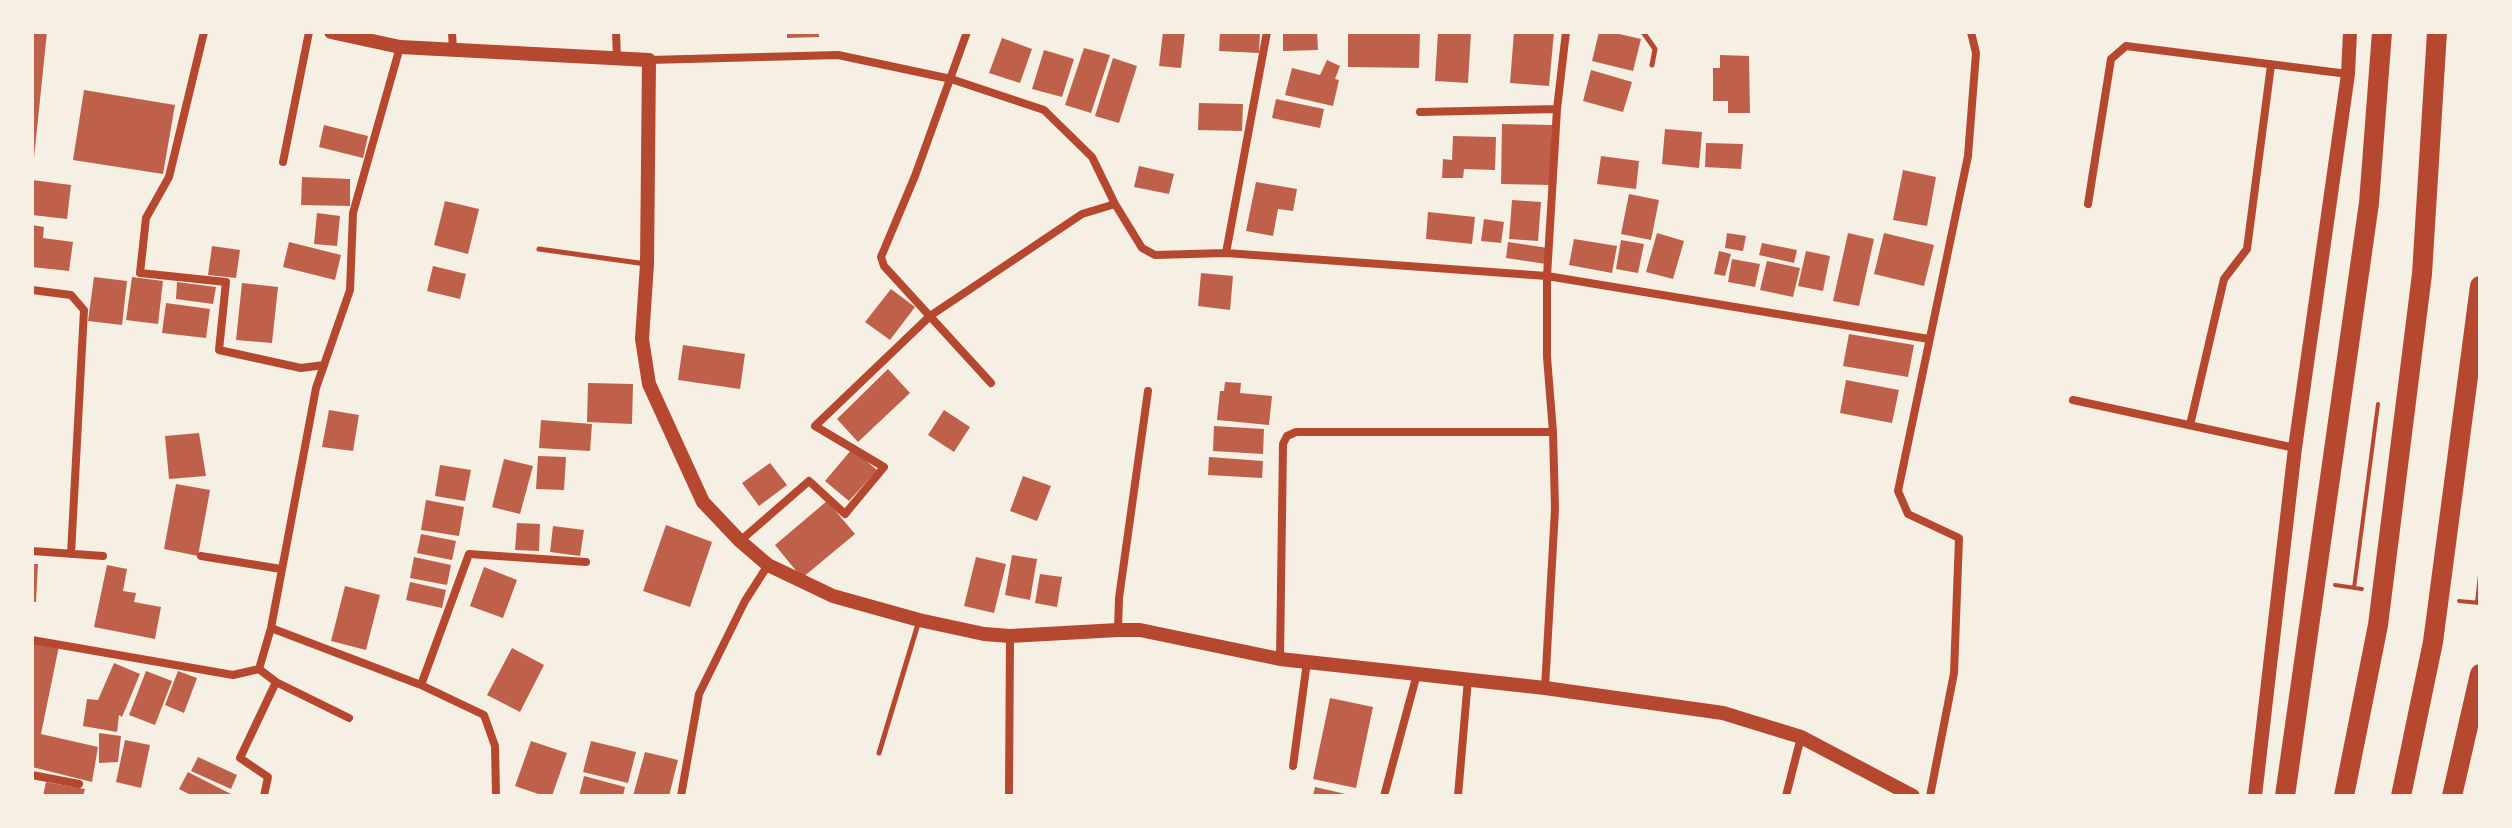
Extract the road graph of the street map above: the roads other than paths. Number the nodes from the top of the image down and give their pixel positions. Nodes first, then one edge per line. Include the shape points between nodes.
1 (204, 32) edge
2 (309, 32) edge
3 (331, 32) edge
4 (452, 32) edge
5 (616, 32) edge
6 (967, 32) edge
7 (1267, 32) edge
8 (1566, 32) edge
9 (1643, 32) edge
10 (1971, 32) edge
11 (2350, 32) edge
12 (2382, 32) edge
13 (2437, 32) edge
14 (400, 47) junction
15 (453, 50) junction
16 (617, 59) junction
17 (649, 60) junction
18 (1652, 65) dead end
19 (2271, 65) junction
20 (2348, 74) junction
21 (951, 79) junction
22 (1557, 109) junction
23 (1420, 112) dead end
24 (283, 162) dead end
25 (1115, 204) junction
26 (2088, 204) dead end
27 (539, 249) dead end
28 (1226, 253) junction
29 (647, 264) junction
30 (1547, 276) junction
31 (2480, 286) edge
32 (32, 290) edge
33 (930, 316) junction
34 (1929, 339) junction
35 (324, 365) junction
36 (991, 383) dead end
37 (1148, 391) dead end
38 (2073, 400) dead end
39 (2190, 425) junction
40 (1553, 432) junction
41 (2295, 448) junction
42 (740, 541) junction
43 (32, 551) edge
44 (71, 554) junction
45 (103, 556) dead end
46 (201, 556) dead end
47 (586, 562) dead end
48 (768, 565) junction
49 (281, 569) junction
50 (919, 620) junction
51 (271, 628) junction
52 (1118, 630) junction
53 (1010, 636) junction
54 (32, 640) edge
55 (1280, 659) junction
56 (1307, 662) junction
57 (259, 669) junction
58 (1417, 674) junction
59 (2480, 674) edge
60 (1468, 679) junction
61 (276, 682) junction
62 (421, 685) junction
63 (1545, 688) junction
64 (349, 718) dead end
65 (1801, 737) junction
66 (879, 753) dead end
67 (1293, 766) dead end
68 (32, 775) edge
69 (79, 784) dead end
70 (264, 796) edge
71 (496, 796) edge
72 (681, 796) edge
73 (1009, 796) edge
74 (1384, 796) edge
75 (1458, 796) edge
76 (1786, 796) edge
77 (1913, 796) edge
78 (1930, 796) edge
79 (2255, 796) edge
80 (2285, 796) edge
81 (2344, 796) edge
82 (2401, 796) edge
83 (2452, 796) edge

1 - 35 street via 169,177 146,218 140,273 226,282 219,350 301,368
2 - 24 street
3 - 14 street
4 - 15 street
5 - 16 street
6 - 21 street
7 - 28 street
8 - 22 street
9 - 18 lane via 1655,49
10 - 34 street via 1976,53 1968,156
11 - 20 street
12 - 80 highway via 2369,203
13 - 81 highway via 2420,289 2378,625
14 - 15 street
14 - 35 street via 353,213 350,290
15 - 16 street
16 - 17 street
17 - 21 street via 838,55
17 - 29 street
19 - 20 street
19 - 26 street via 2126,46 2111,59
19 - 39 street via 2247,249 2224,279
20 - 41 street
21 - 25 street via 1044,110 1092,157
21 - 33 street via 881,257
22 - 23 street
22 - 30 street
25 - 28 street via 1142,248 1155,255
25 - 33 street via 1082,214
27 - 29 lane
28 - 30 street
29 - 42 street via 642,339 649,384 703,502
30 - 34 street
30 - 40 street
31 - 82 highway via 2433,642
32 - 44 street via 71,295 84,310
33 - 36 street
33 - 42 street via 815,426 884,467 845,514 809,481
34 - 78 street via 1898,491 1908,514 1959,538 1954,673
35 - 49 street
37 - 52 street
38 - 39 street
39 - 41 street
40 - 55 street via 1287,436
40 - 63 street via 1555,509
41 - 79 street
42 - 48 street
43 - 44 street
44 - 45 street
46 - 49 street
47 - 62 street via 469,554
48 - 50 street via 833,596
48 - 72 street via 699,694
49 - 51 street
50 - 53 street
50 - 66 lane
51 - 57 street
51 - 62 street
52 - 53 street
52 - 55 street
53 - 73 street
54 - 57 street via 233,675
55 - 56 street
56 - 58 street
56 - 67 street
57 - 61 street
58 - 60 street
58 - 74 street
59 - 83 highway
60 - 63 street
60 - 75 street
61 - 64 street
61 - 70 street via 240,758 268,777
62 - 71 street via 484,715 495,746
63 - 65 street via 1723,713
65 - 76 street
65 - 77 street
68 - 69 street

